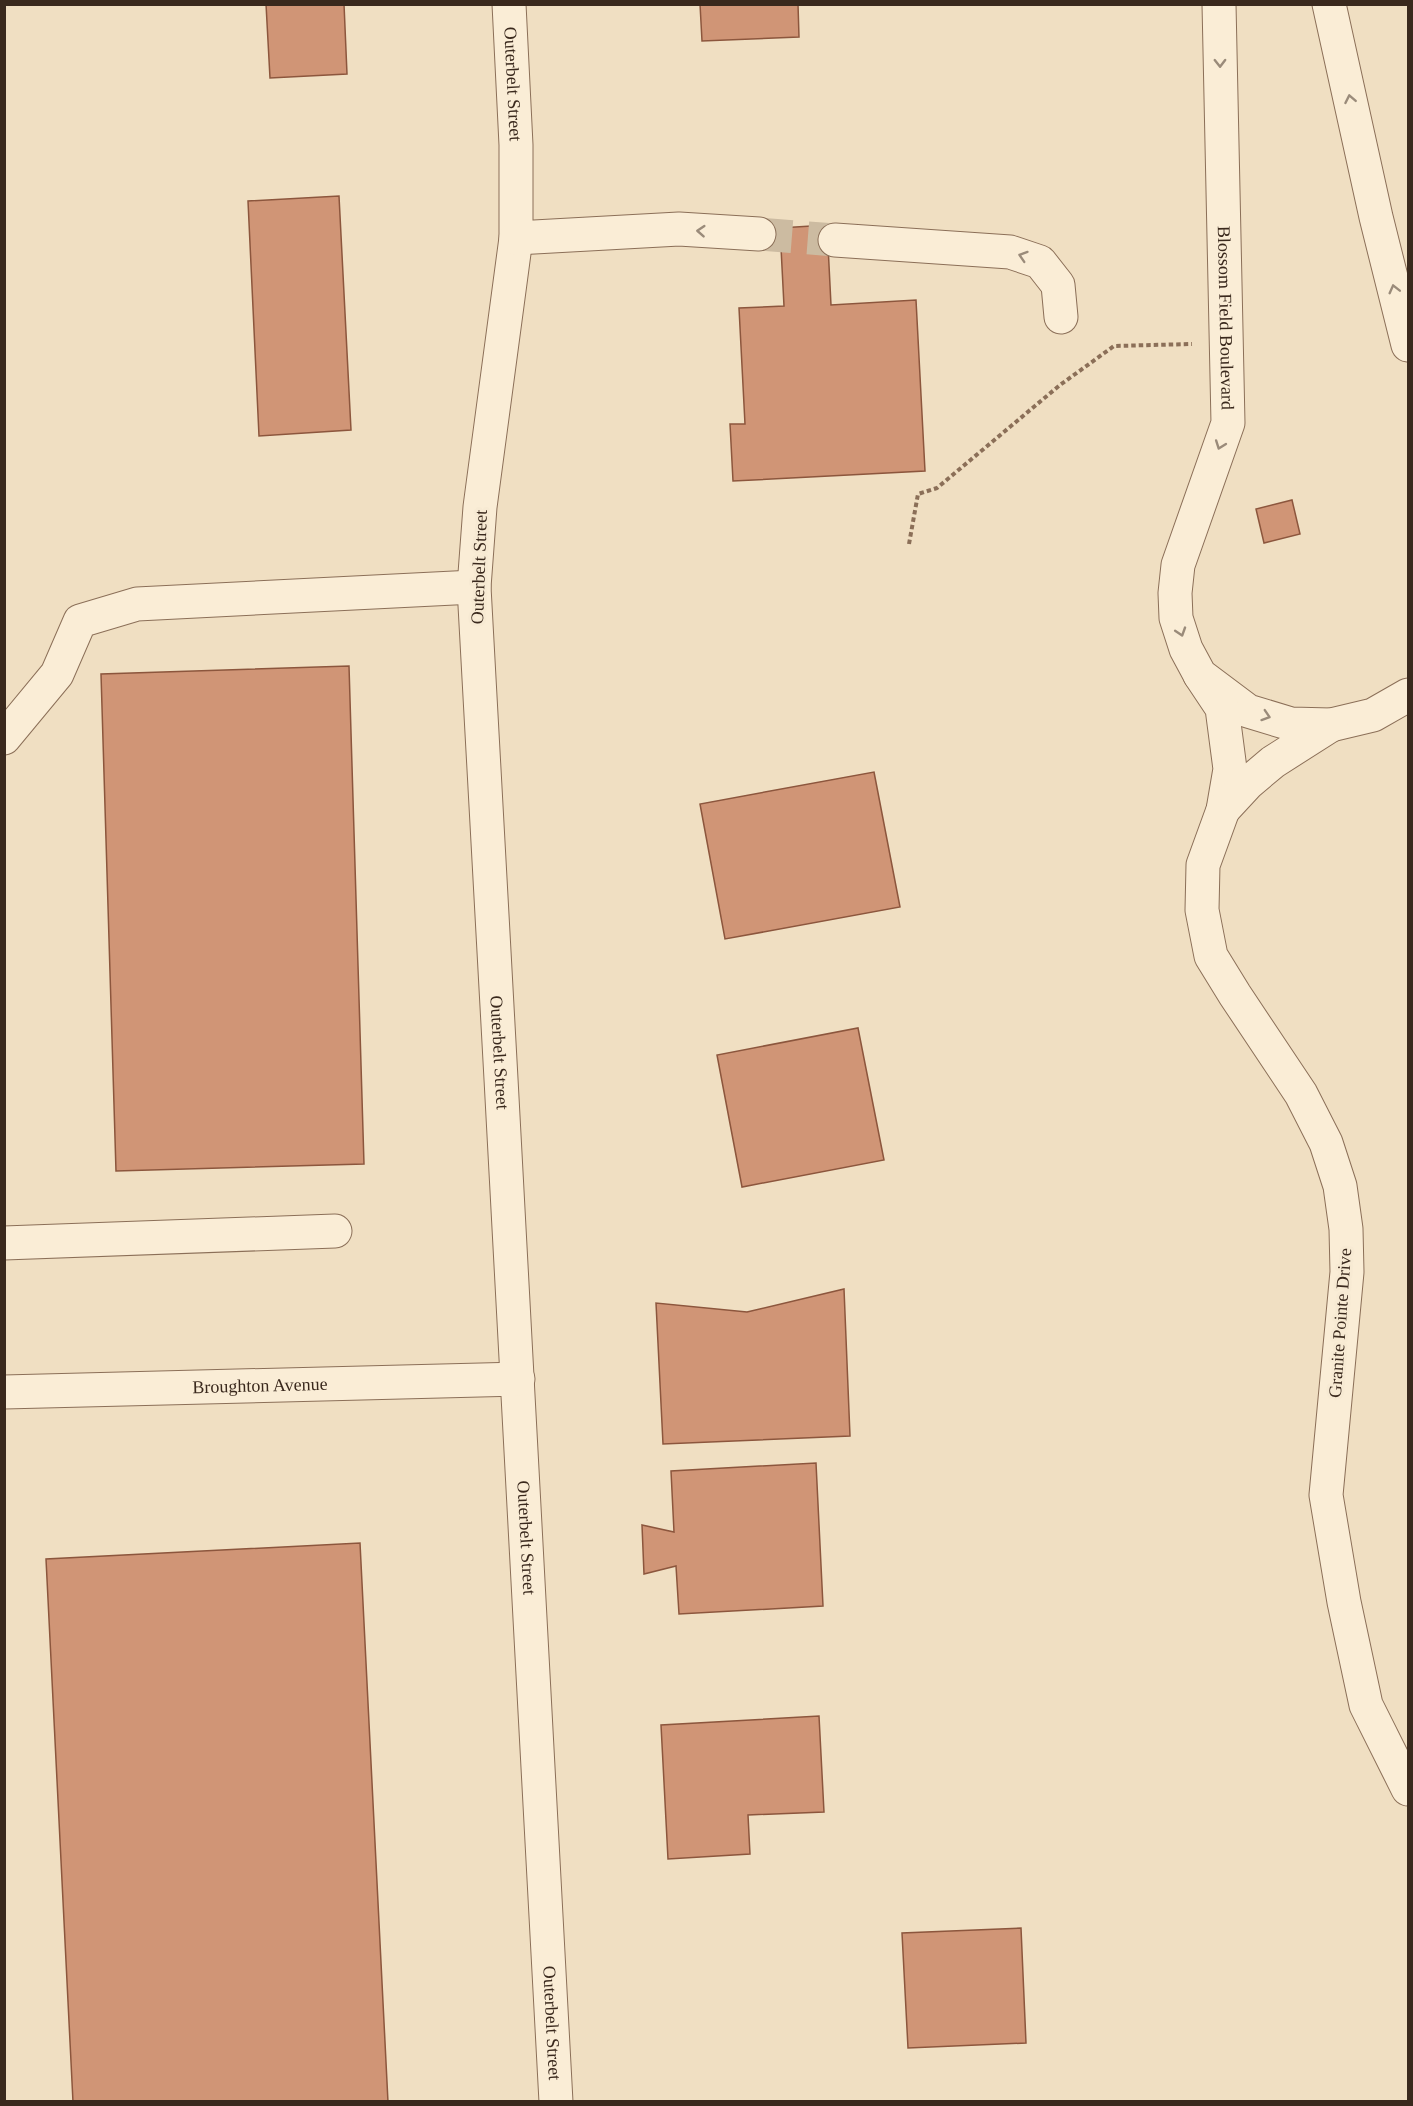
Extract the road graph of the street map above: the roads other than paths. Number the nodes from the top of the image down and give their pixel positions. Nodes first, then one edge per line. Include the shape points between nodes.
1 (509, 4) edge
2 (1219, 4) edge
3 (1329, 4) edge
4 (759, 234) tunnel mouth
5 (516, 238) junction
6 (835, 240) tunnel mouth
7 (1061, 317) dead end
8 (1408, 345) edge
9 (474, 587) junction
10 (1200, 675) junction
11 (1408, 695) edge
12 (1330, 725) junction
13 (4, 738) edge
14 (1223, 810) junction
15 (335, 1231) dead end
16 (4, 1243) edge
17 (518, 1379) junction
18 (4, 1392) edge
19 (1408, 1789) edge
20 (556, 2102) edge

1 - 5 street, Outerbelt Street
2 -> 10 street, Blossom Field Boulevard via 1228,423 1178,565 1175,592 1176,618
8 -> 3 street
4 -> 5 street via 679,229
5 - 9 street, Outerbelt Street via 480,507
7 -> 6 street via 1058,285 1040,262 1010,252
9 - 13 street via 137,604 80,621 57,674
9 - 17 street, Outerbelt Street
10 -> 12 street, Blossom Field Boulevard via 1248,711 1291,724
10 - 14 street via 1222,708 1230,770
11 - 12 street, Blossom Field Boulevard via 1373,715
12 - 14 street via 1273,762
14 - 19 street, Granite Pointe Drive via 1203,865 1202,910 1211,956 1301,1094 1326,1143 1340,1186 1347,1272 1326,1495 1366,1705
15 - 16 street
17 - 18 street, Broughton Avenue
17 - 20 street, Outerbelt Street

